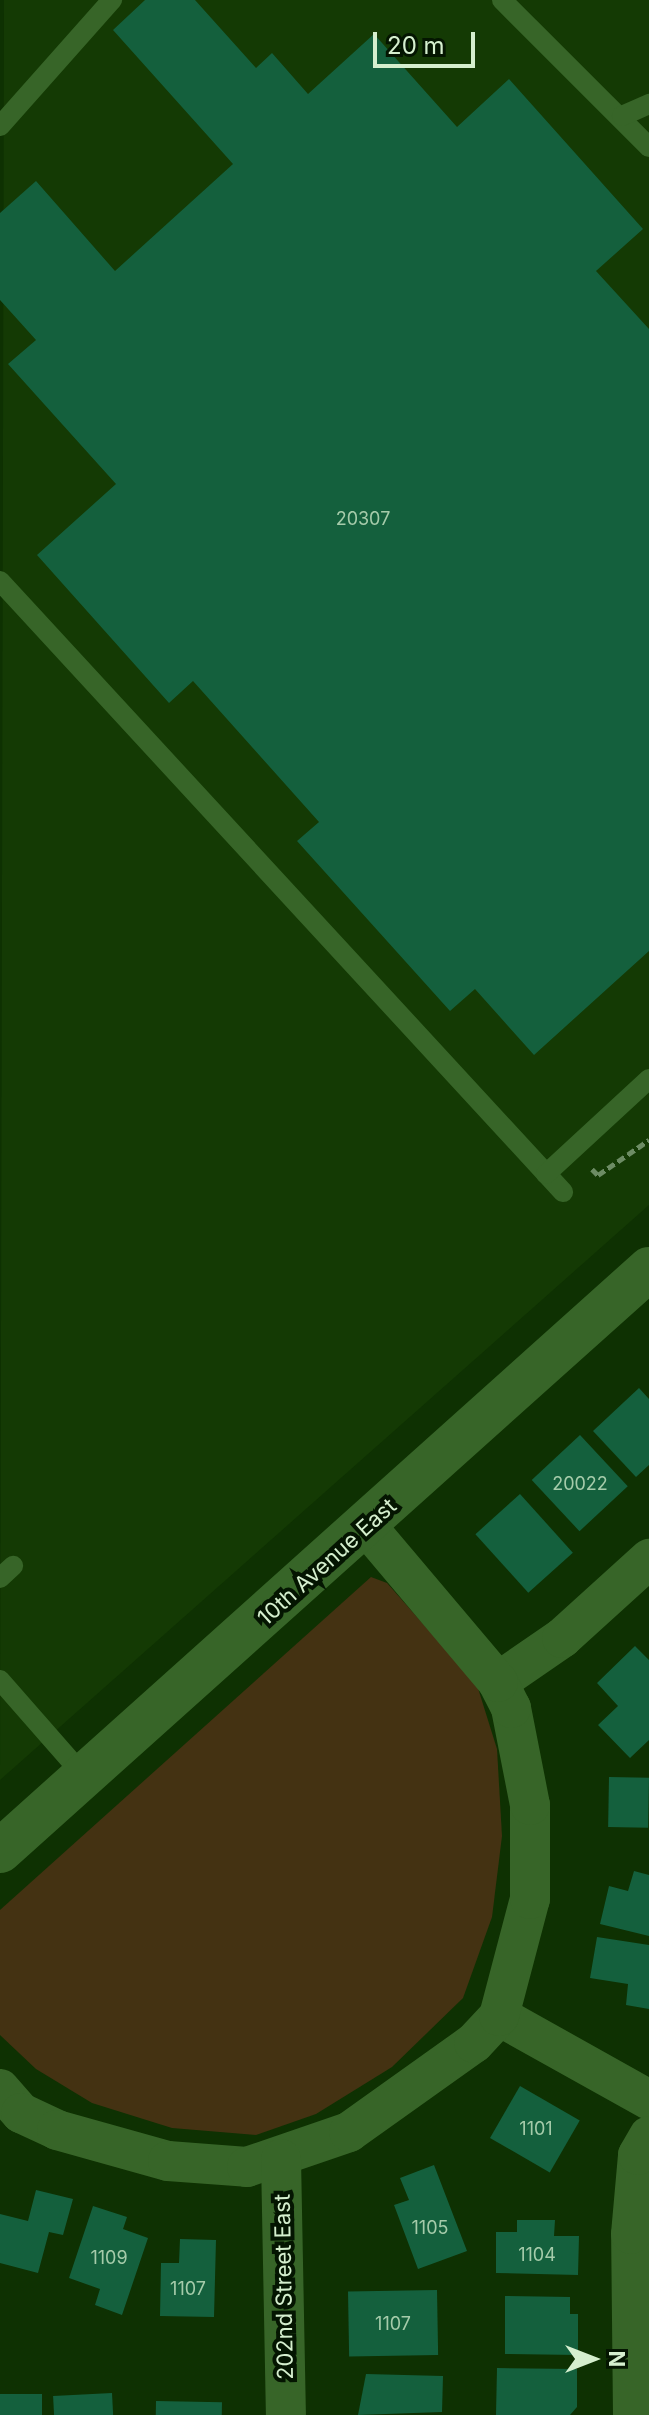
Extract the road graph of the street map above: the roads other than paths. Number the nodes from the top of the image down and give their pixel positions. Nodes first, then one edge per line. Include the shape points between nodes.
1 (112, 0) edge
2 (502, 0) edge
3 (649, 104) edge
4 (622, 116) junction
5 (0, 126) edge
6 (649, 147) edge
7 (0, 581) edge
8 (649, 1079) edge
9 (546, 1174) junction
10 (563, 1192) dead end
11 (649, 1269) edge
12 (367, 1527) junction
13 (649, 1559) edge
14 (0, 1680) edge
15 (498, 1682) junction
16 (84, 1776) junction
17 (0, 1851) edge
18 (499, 2016) junction
19 (649, 2100) edge
20 (7, 2113) edge
21 (649, 2136) edge
22 (281, 2159) junction
23 (286, 2415) edge
24 (633, 2415) edge

1 - 5 lane
2 - 4 lane
3 - 4 lane
4 - 6 lane
7 - 9 lane
8 - 9 lane
9 - 10 lane
11 - 12 street, 10th Avenue East
12 - 15 street
12 - 16 street, 10th Avenue East
13 - 15 street via 562,1638
14 - 16 lane
15 - 18 street via 511,1708 530,1805 530,1899
16 - 17 street, 10th Avenue East
18 - 19 street
18 - 22 street via 394,2104 317,2148
20 - 22 street via 168,2161 247,2167
21 - 24 street via 638,2155 631,2234
22 - 23 street, 202nd Street East

